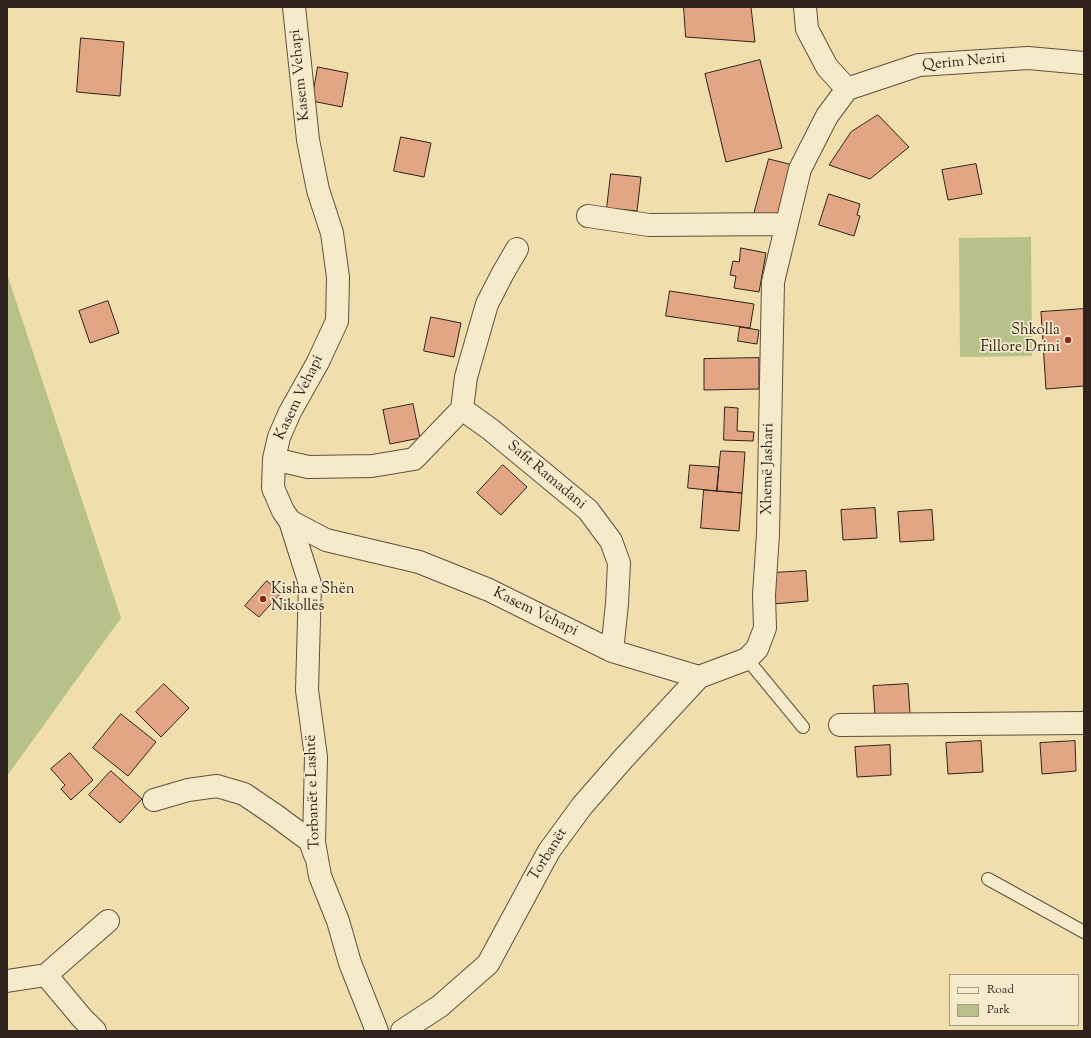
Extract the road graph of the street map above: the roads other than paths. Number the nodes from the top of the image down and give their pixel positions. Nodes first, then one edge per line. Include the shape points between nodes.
1 (294, 7) edge
2 (805, 7) edge
3 (1084, 63) edge
4 (847, 89) junction
5 (588, 216) dead end
6 (787, 224) junction
7 (517, 250) dead end
8 (462, 409) junction
9 (274, 459) junction
10 (290, 522) junction
11 (612, 651) junction
12 (747, 659) junction
13 (699, 677) junction
14 (1084, 723) edge
15 (840, 725) dead end
16 (803, 727) dead end
17 (154, 800) dead end
18 (318, 862) junction
19 (988, 879) dead end
20 (108, 921) dead end
21 (1084, 932) edge
22 (46, 975) junction
23 (7, 981) edge
24 (96, 1031) edge
25 (377, 1031) edge
26 (402, 1031) edge

1 - 9 street, Kasem Vehapi via 308,140 318,190 332,233 337,270 337,321 290,412 279,437
2 - 4 street via 807,29 827,67
3 - 4 street, Qerim Neziri via 1028,58 920,65
4 - 6 street, Xhemë Jashari via 827,116 800,169
5 - 6 street via 649,224
6 - 12 street, Xhemë Jashari via 773,282 765,628 757,649
7 - 8 street via 487,304 466,377
8 - 9 street via 414,459 372,466 308,467
8 - 11 street, Safit Ramadani via 588,510 611,541 619,563
9 - 10 street, Kasem Vehapi via 273,488
10 - 11 street, Kasem Vehapi via 326,540 419,562 482,587
10 - 18 street, Torbanët e Lashtë via 310,584 307,690 316,757 314,842
11 - 13 street, Kasem Vehapi
12 - 13 street
12 - 16 lane
13 - 26 street, Torbanët via 582,806 549,851 488,964 440,1006
14 - 15 street
17 - 18 street via 188,790 217,786 244,794 310,841
18 - 25 street, Torbanët e Lashtë via 320,876 338,921 350,963
19 - 21 lane
20 - 22 street
22 - 23 street
22 - 24 street

